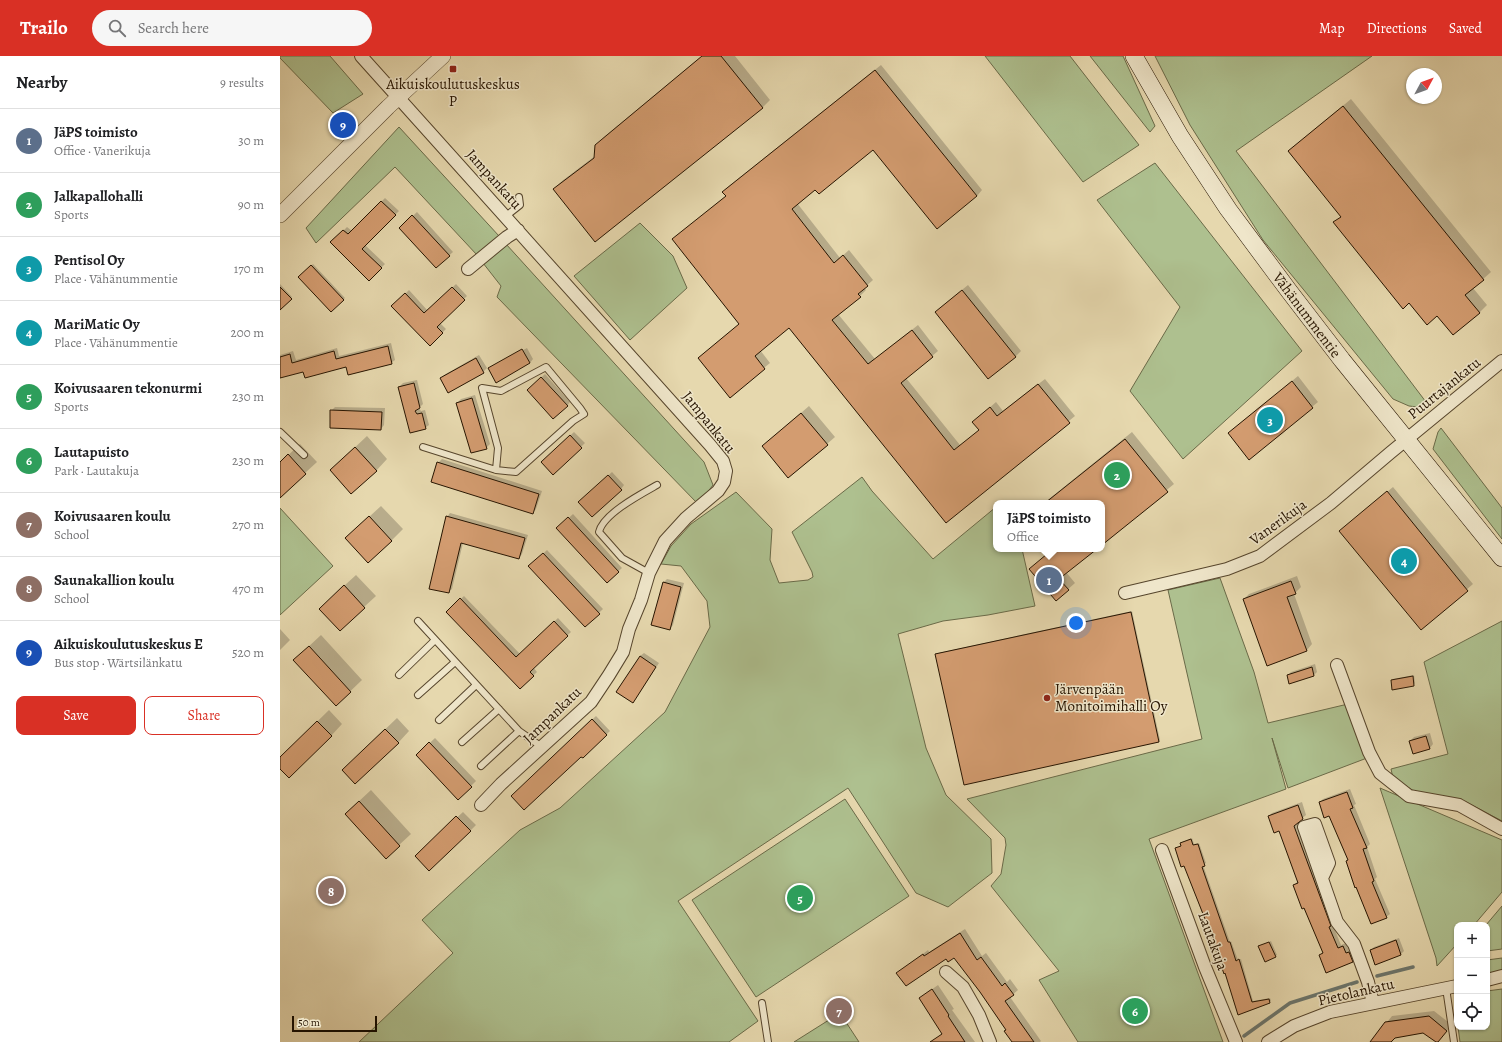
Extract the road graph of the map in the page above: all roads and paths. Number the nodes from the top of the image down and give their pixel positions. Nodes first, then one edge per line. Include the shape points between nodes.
1 (361, 56) edge
2 (443, 56) edge
3 (1134, 56) edge
4 (398, 97) junction
5 (519, 197) dead end
6 (280, 215) edge
7 (506, 216) junction
8 (518, 230) junction
9 (468, 269) dead end
10 (1502, 361) edge
11 (280, 432) edge
12 (1406, 440) junction
13 (423, 447) dead end
14 (304, 455) dead end
15 (496, 470) junction
16 (656, 485) dead end
17 (1502, 558) edge
18 (649, 573) junction
19 (1124, 593) dead end
20 (418, 621) dead end
21 (435, 640) junction
22 (455, 662) junction
23 (1337, 665) dead end
24 (399, 675) dead end
25 (476, 685) junction
26 (418, 695) dead end
27 (499, 709) junction
28 (439, 720) dead end
29 (519, 731) junction
30 (462, 742) dead end
31 (542, 747) junction
32 (481, 766) dead end
33 (482, 805) dead end
34 (1502, 829) edge
35 (1162, 850) dead end
36 (1322, 878) dead end
37 (946, 972) dead end
38 (1502, 976) edge
39 (1490, 979) edge
40 (1451, 987) edge
41 (762, 1002) dead end
42 (1373, 1004) junction
43 (768, 1042) edge
44 (990, 1042) edge
45 (1236, 1042) edge
46 (1268, 1042) edge
47 (1454, 1042) edge

1 - 4 street, Jampankatu
2 - 4 street
3 - 12 main road, Vähänummentie via 1180,136 1228,209
4 - 6 street
4 - 7 street, Jampankatu
5 - 7 lane via 520,205
7 - 8 street, Jampankatu
8 - 9 street
8 - 18 street, Jampankatu via 723,461 726,471 724,482 718,491 686,518 665,541
10 - 12 street, Puurtajankatu
11 - 14 lane
12 - 17 main road, Vähänummentie
12 - 19 street, Vanerikuja via 1331,503 1260,556 1228,568
13 - 15 lane
15 - 15 lane via 498,448 482,388 501,392 546,367 584,414 516,472
16 - 18 lane via 620,507 600,526 599,532 622,558
18 - 31 street, Jampankatu via 623,652 609,675 591,702
20 - 21 lane
21 - 22 lane
21 - 24 lane
22 - 25 lane
22 - 26 lane
23 - 34 street via 1369,752 1380,773 1409,796 1459,805
25 - 27 lane
25 - 28 lane
27 - 29 lane
27 - 30 lane
29 - 31 lane
29 - 32 lane
31 - 33 street, Jampankatu
35 - 45 street, Lautakuja
36 - 42 street via 1337,922 1354,944
37 - 44 street via 963,987 979,1015
38 - 39 street
40 - 42 street, Pietolankatu
40 - 47 lane
41 - 43 lane
42 - 46 street, Pietolankatu via 1330,1012 1294,1026

